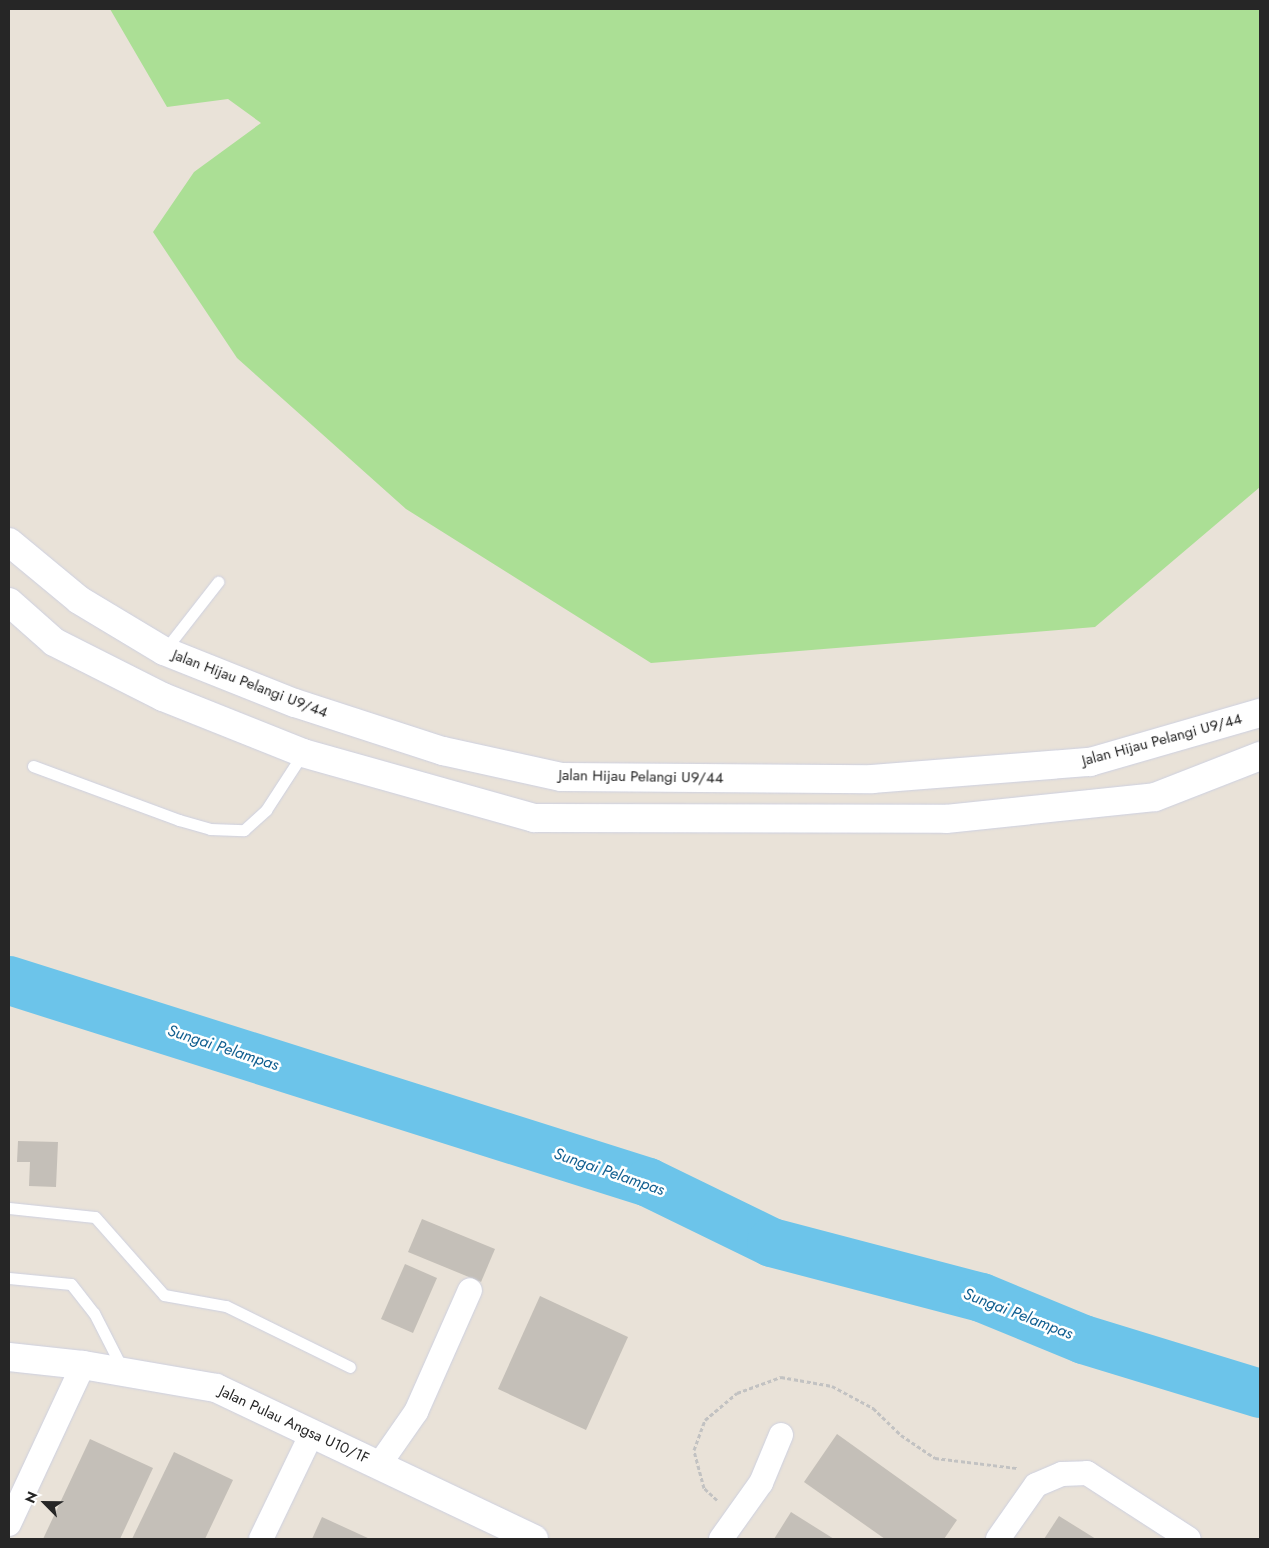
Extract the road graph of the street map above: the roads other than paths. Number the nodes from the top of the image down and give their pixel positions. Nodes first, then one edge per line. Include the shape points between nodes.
1 (9, 542) edge
2 (218, 582) dead end
3 (9, 602) edge
4 (164, 651) junction
5 (1260, 713) edge
6 (303, 753) junction
7 (1260, 756) edge
8 (33, 766) dead end
9 (9, 1208) edge
10 (9, 1278) edge
11 (470, 1290) dead end
12 (9, 1357) edge
13 (83, 1365) junction
14 (350, 1367) dead end
15 (124, 1372) junction
16 (312, 1432) junction
17 (781, 1435) dead end
18 (379, 1465) junction
19 (9, 1524) edge
20 (525, 1537) edge
21 (261, 1539) edge
22 (721, 1539) edge
23 (998, 1539) edge
24 (1189, 1539) edge

1 - 4 street, Jalan Hijau Pelangi U9/44 via 79,600
2 - 4 lane
3 - 6 street via 54,642 164,697
4 - 5 street, Jalan Hijau Pelangi U9/44 via 295,703 444,751 561,777 872,779 1090,762
6 - 7 street via 534,818 946,819 1155,797
6 - 8 lane via 266,810 244,830 210,829 179,820
9 - 14 lane via 95,1217 164,1295 226,1306
10 - 15 lane via 71,1284 94,1313
11 - 18 street via 416,1412
12 - 13 street, Jalan Pulau Angsa U10/1F
13 - 15 street, Jalan Pulau Angsa U10/1F
13 - 19 street
15 - 16 street, Jalan Pulau Angsa U10/1F via 216,1388
16 - 18 street, Jalan Pulau Angsa U10/1F
16 - 21 street
17 - 22 street via 761,1483
18 - 20 street, Jalan Pulau Angsa U10/1F
23 - 24 street via 1036,1485 1062,1474 1087,1473

